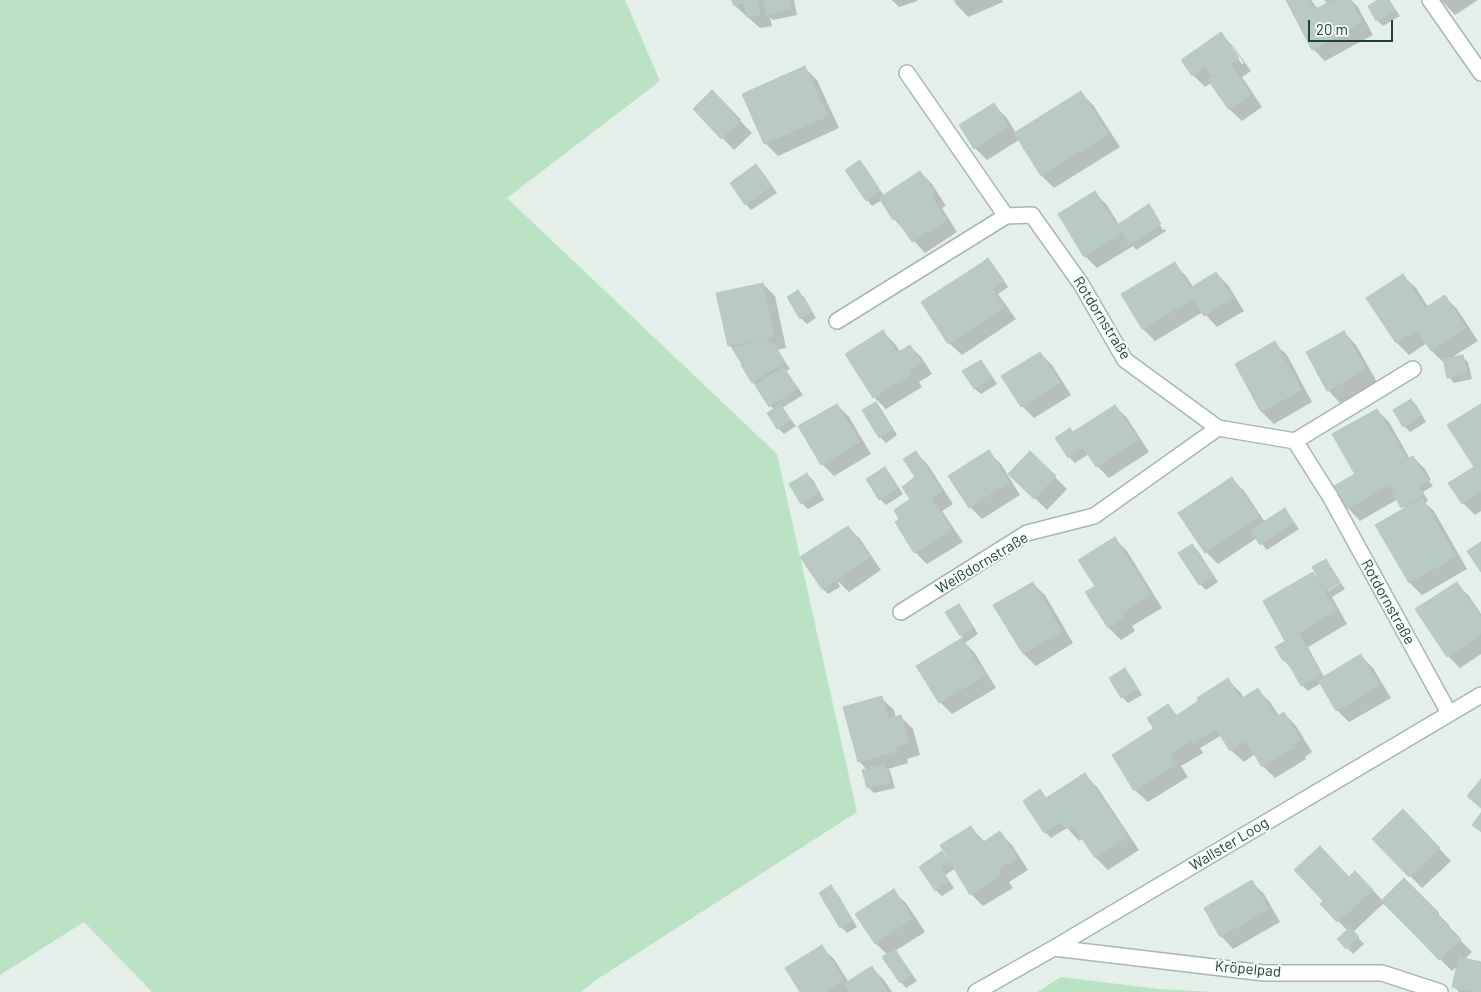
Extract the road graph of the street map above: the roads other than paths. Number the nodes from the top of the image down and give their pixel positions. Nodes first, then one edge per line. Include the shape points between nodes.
1 (1430, 0) edge
2 (907, 73) dead end
3 (1481, 73) edge
4 (1006, 216) junction
5 (837, 321) dead end
6 (1413, 369) dead end
7 (1218, 428) junction
8 (1295, 441) junction
9 (901, 612) dead end
10 (1481, 695) edge
11 (1449, 713) junction
12 (1054, 948) junction
13 (976, 992) edge
14 (1440, 992) edge

1 - 3 street
2 - 4 street
4 - 5 street, Rotdornstraße
4 - 7 street, Rotdornstraße via 1032,215 1082,284 1126,360
6 - 8 street
7 - 8 street, Rotdornstraße
7 - 9 street, Weißdornstraße via 1094,516 1027,533
8 - 11 street, Rotdornstraße via 1331,498
10 - 11 street, Wallster Loog
11 - 12 street, Wallster Loog
12 - 13 street, Wallster Loog
12 - 14 street, Kröpelpad via 1264,972 1382,973

